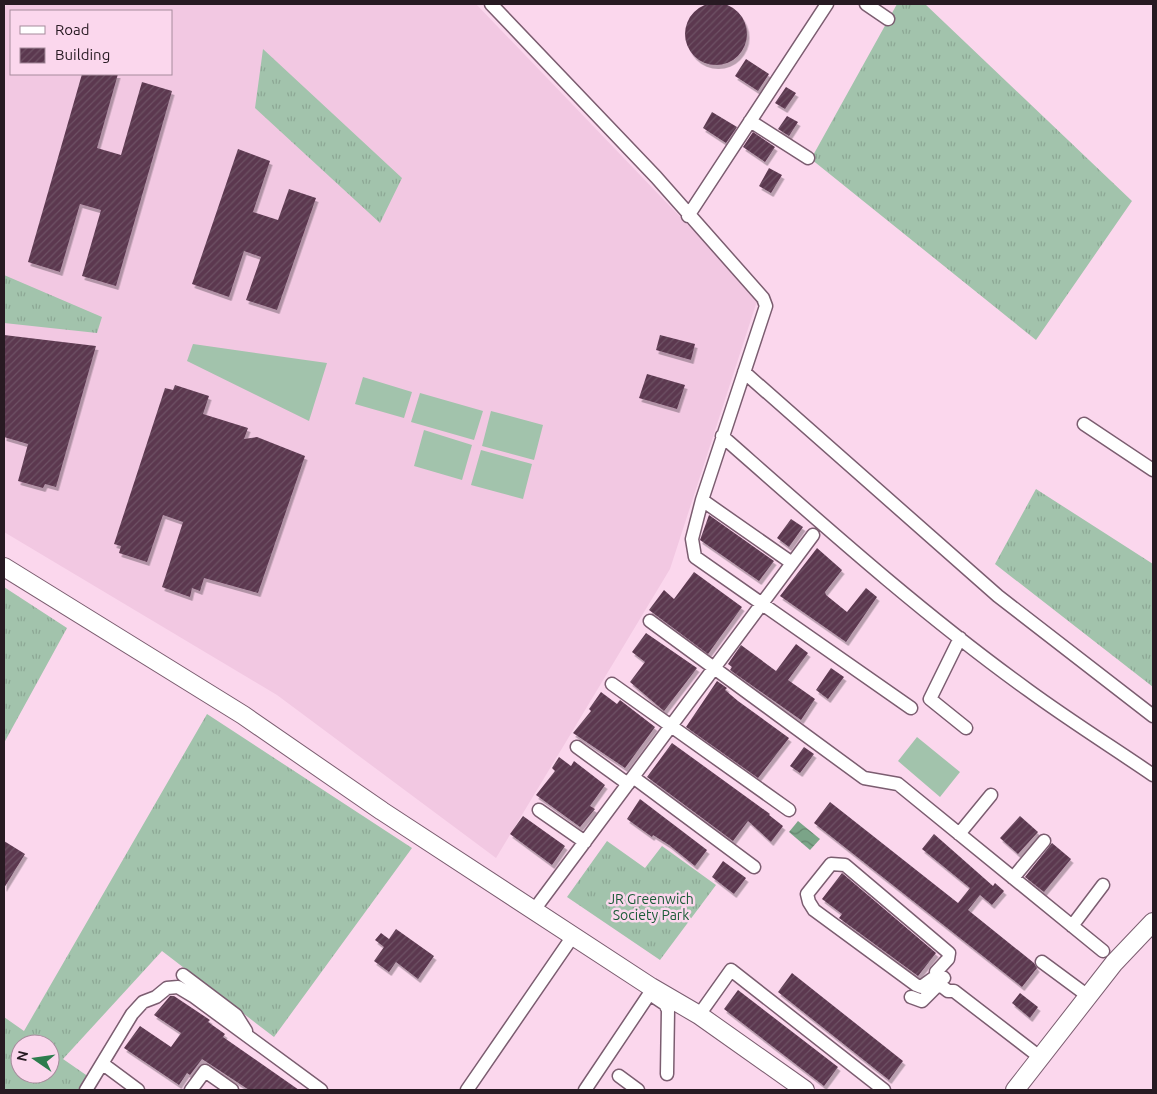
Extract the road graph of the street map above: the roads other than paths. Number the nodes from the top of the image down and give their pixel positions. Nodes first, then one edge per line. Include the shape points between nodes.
1 (491, 4) edge
2 (827, 4) edge
3 (866, 4) edge
4 (888, 19) dead end
5 (750, 121) junction
6 (808, 158) dead end
7 (688, 216) junction
8 (744, 372) junction
9 (1084, 424) dead end
10 (722, 436) junction
11 (1153, 470) edge
12 (702, 500) junction
13 (813, 535) dead end
14 (792, 563) junction
15 (4, 567) edge
16 (763, 602) junction
17 (650, 621) dead end
18 (960, 638) junction
19 (714, 668) junction
20 (612, 684) dead end
21 (911, 708) dead end
22 (1153, 716) edge
23 (671, 726) junction
24 (966, 728) dead end
25 (577, 747) dead end
26 (1153, 775) edge
27 (631, 780) junction
28 (991, 795) dead end
29 (539, 810) dead end
30 (789, 810) dead end
31 (959, 834) junction
32 (1044, 841) dead end
33 (585, 842) junction
34 (754, 867) dead end
35 (1013, 878) junction
36 (1103, 886) dead end
37 (534, 910) junction
38 (1153, 922) edge
39 (1072, 926) junction
40 (571, 939) junction
41 (951, 946) dead end
42 (1102, 951) dead end
43 (1042, 962) dead end
44 (183, 975) dead end
45 (938, 978) junction
46 (650, 993) junction
47 (1088, 996) junction
48 (911, 997) dead end
49 (699, 1015) junction
50 (250, 1038) junction
51 (1040, 1058) junction
52 (103, 1064) junction
53 (667, 1074) dead end
54 (619, 1076) dead end
55 (86, 1090) edge
56 (138, 1090) edge
57 (191, 1090) edge
58 (232, 1090) edge
59 (321, 1090) edge
60 (467, 1090) edge
61 (585, 1090) edge
62 (638, 1090) edge
63 (805, 1090) edge
64 (884, 1090) edge
65 (1015, 1090) edge

1 - 7 street via 656,177
2 - 5 street
3 - 4 street
5 - 6 street
5 - 7 street
7 - 8 street via 763,298 766,306
8 - 10 street
8 - 22 street via 998,596
9 - 11 street
10 - 12 street
10 - 18 street
12 - 14 street
12 - 16 street via 692,539 695,557
13 - 14 street
14 - 16 street
15 - 37 street via 243,715
16 - 19 street
16 - 21 street
17 - 19 street
18 - 24 street via 930,699
18 - 26 street via 1028,690
19 - 23 street
19 - 31 street via 864,778 898,784
20 - 23 street
23 - 27 street
23 - 30 street
25 - 27 street
27 - 33 street
27 - 34 street
28 - 31 street
29 - 33 street
31 - 35 street
32 - 35 street
33 - 37 street
35 - 39 street
36 - 39 street
37 - 40 street
38 - 47 street
39 - 42 street
40 - 46 street
40 - 49 street
40 - 60 street
41 - 45 street via 956,951 956,959
43 - 47 street
44 - 50 street via 236,1015
45 - 45 street via 921,988 814,910 807,894 830,864 845,865 948,953
45 - 48 street via 922,1001
45 - 51 street via 953,985 954,991
46 - 53 street via 668,1010
46 - 61 street
47 - 51 street
49 - 63 street
49 - 64 street via 731,970
50 - 52 street via 193,996 178,987 167,988 143,1002 132,1014
50 - 59 street
51 - 65 street
52 - 55 street
52 - 56 street
54 - 62 street
57 - 58 street via 205,1071

